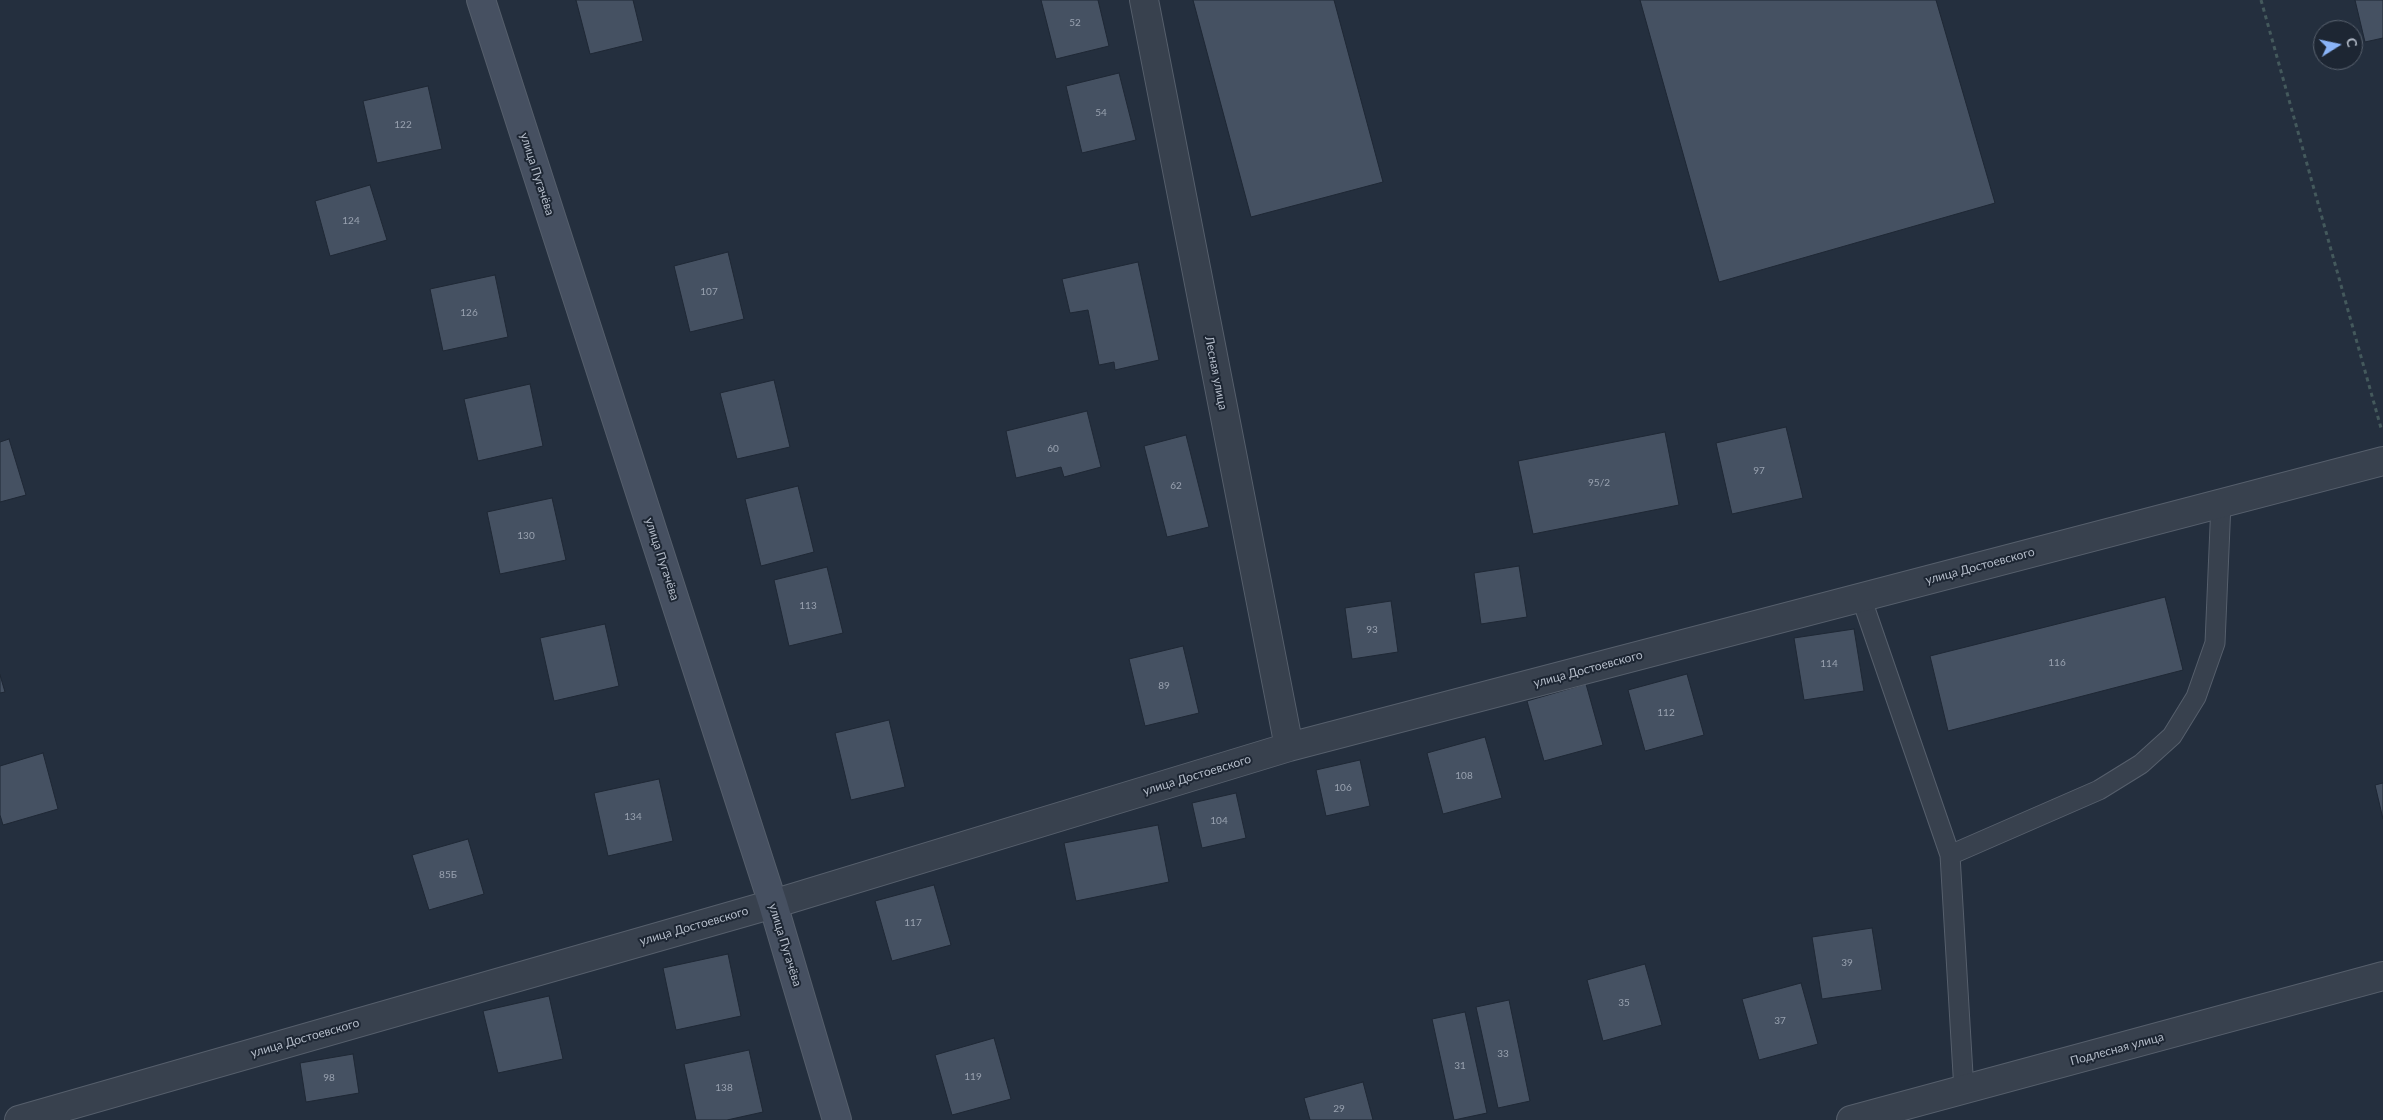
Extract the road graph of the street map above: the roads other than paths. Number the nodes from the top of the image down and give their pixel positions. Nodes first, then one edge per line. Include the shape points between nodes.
1 (481, 0) edge
2 (1144, 0) edge
3 (2383, 461) edge
4 (2221, 503) junction
5 (1861, 597) junction
6 (1289, 746) junction
7 (1950, 855) junction
8 (773, 904) junction
9 (2383, 976) edge
10 (1964, 1091) junction
11 (19, 1120) edge
12 (837, 1120) edge
13 (1851, 1120) edge

1 - 8 main road, улица Пугачёва
2 - 6 street, Лесная улица
3 - 4 street, улица Достоевского
4 - 5 street, улица Достоевского
4 - 7 lane via 2215,643 2196,697 2172,736 2141,764 2099,790
5 - 6 street, улица Достоевского
5 - 7 lane
6 - 8 street, улица Достоевского
7 - 10 lane
8 - 11 street, улица Достоевского
8 - 12 main road, улица Пугачёва
9 - 10 street, Подлесная улица
10 - 13 street, Подлесная улица

